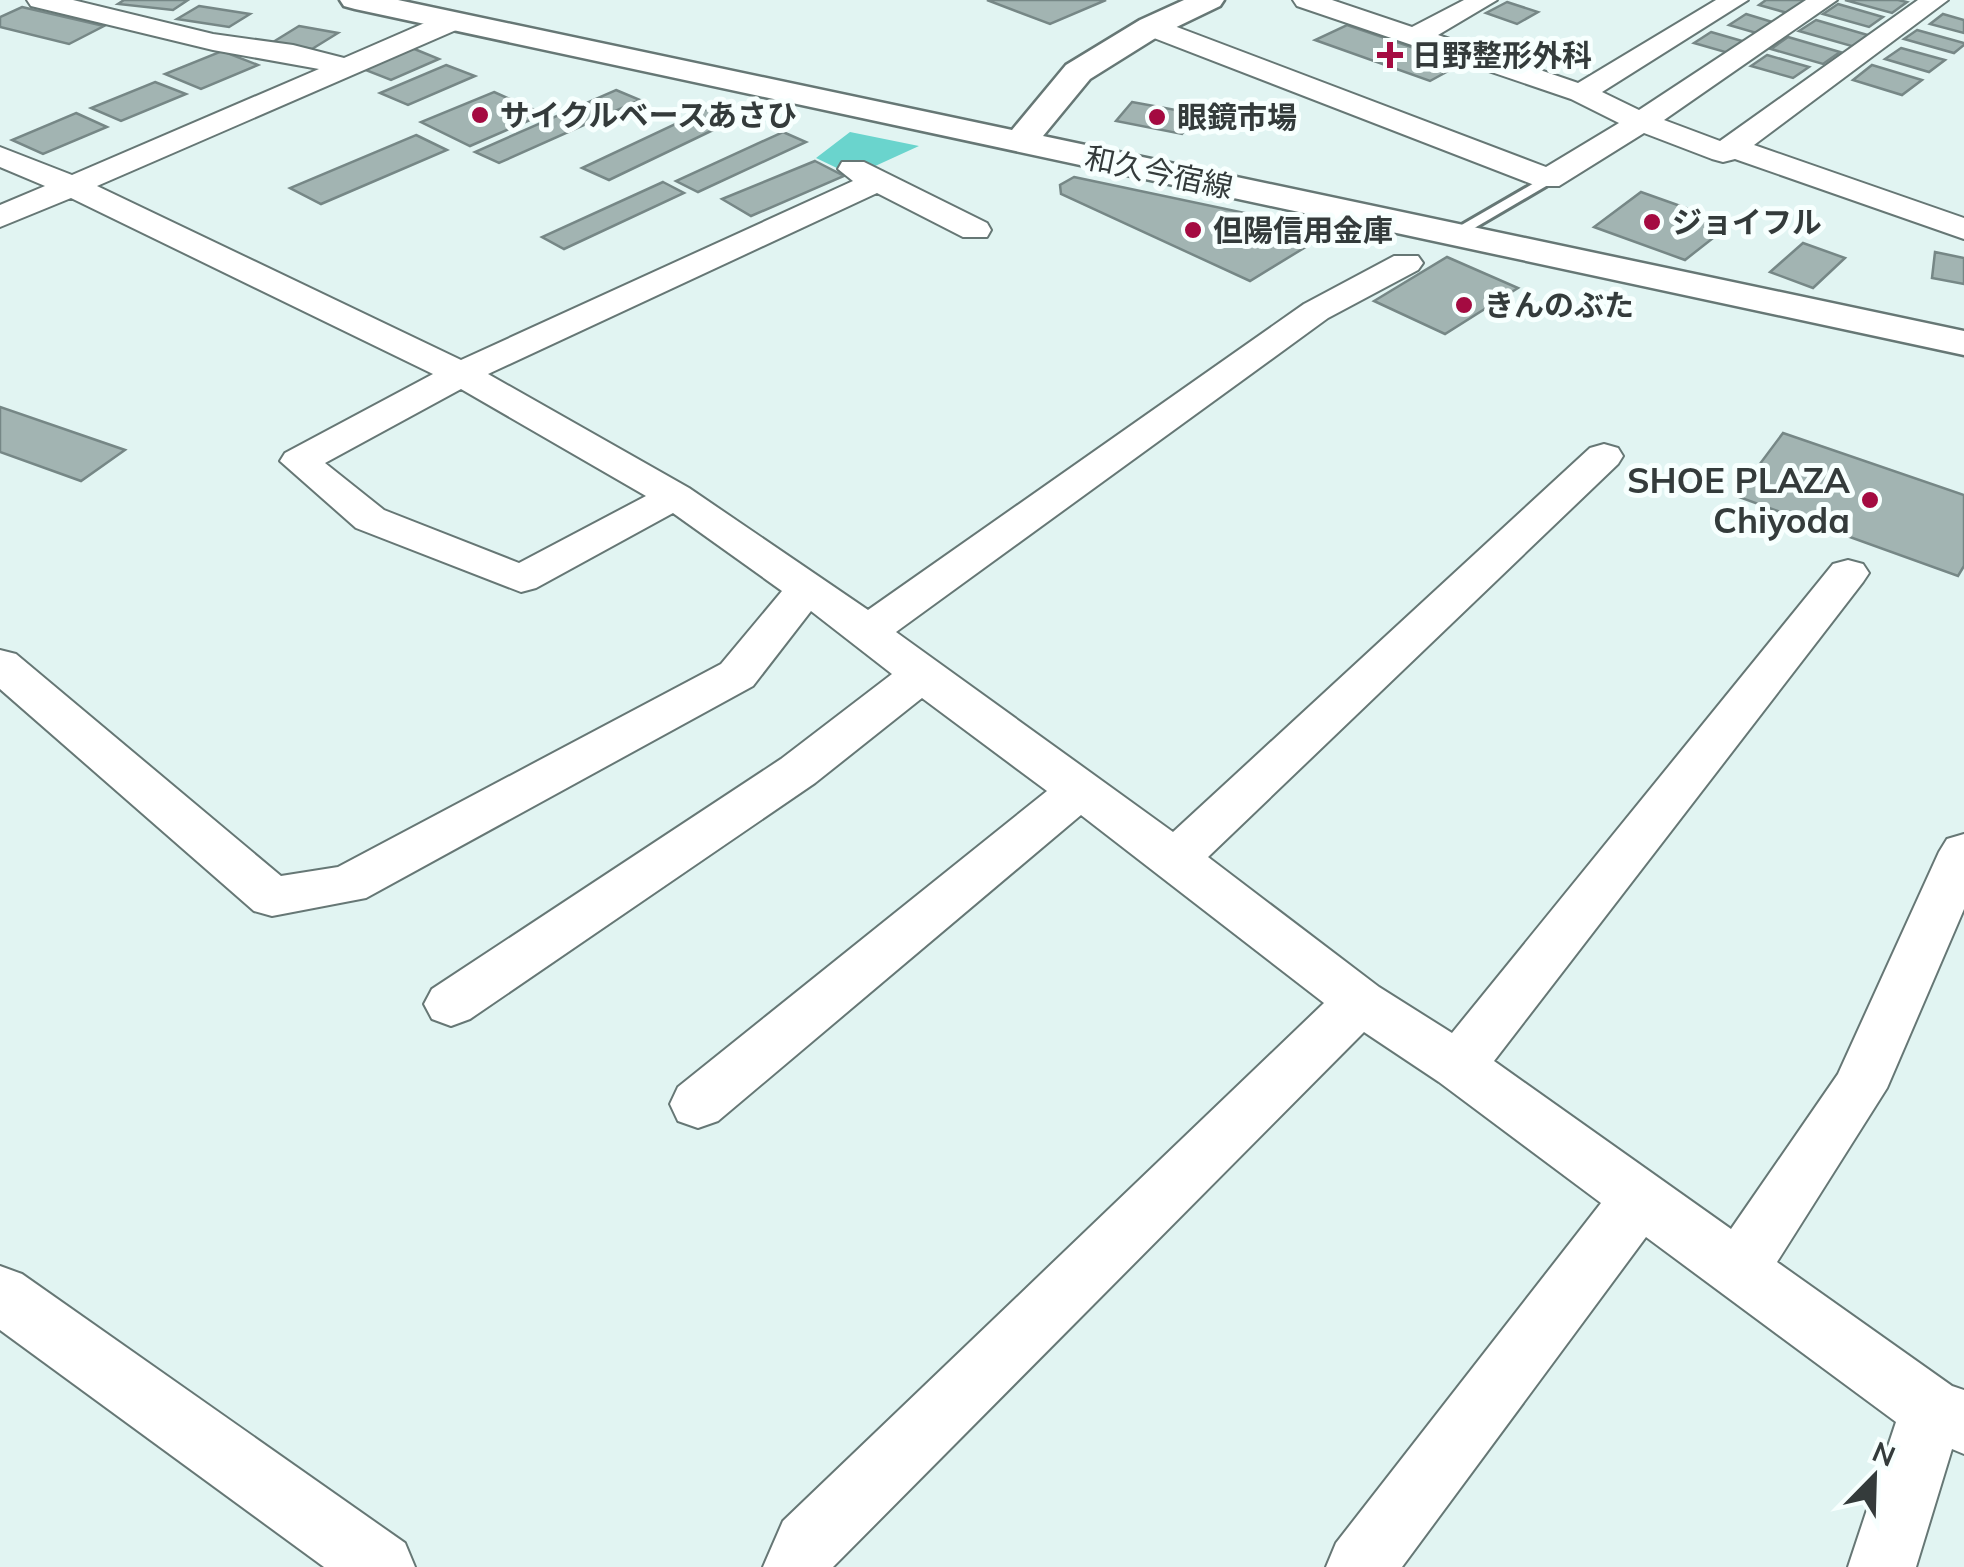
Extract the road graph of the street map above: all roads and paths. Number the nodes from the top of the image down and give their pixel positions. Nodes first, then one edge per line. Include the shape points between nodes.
1 (40, 0) edge
2 (354, 0) edge
3 (1209, 0) edge
4 (1306, 0) edge
5 (1484, 0) edge
6 (1735, 0) edge
7 (1824, 0) edge
8 (1935, 0) edge
9 (453, 21) junction
10 (1151, 27) junction
11 (1414, 36) junction
12 (346, 67) junction
13 (1581, 93) junction
14 (1638, 121) junction
15 (1019, 143) junction
16 (1732, 147) junction
17 (0, 156) edge
18 (1548, 179) junction
19 (70, 184) junction
20 (0, 217) edge
21 (1964, 228) edge
22 (975, 230) dead end
23 (1454, 234) junction
24 (1406, 263) dead end
25 (1964, 344) edge
26 (464, 374) junction
27 (1604, 456) dead end
28 (675, 496) junction
29 (1848, 573) dead end
30 (806, 588) junction
31 (868, 631) junction
32 (0, 665) edge
33 (921, 674) junction
34 (1081, 789) junction
35 (1964, 852) edge
36 (1175, 858) junction
37 (1360, 1002) junction
38 (451, 1004) dead end
39 (1458, 1066) junction
40 (698, 1104) dead end
41 (1640, 1198) junction
42 (1738, 1269) junction
43 (4, 1302) edge
44 (1948, 1416) edge
45 (380, 1567) edge
46 (796, 1567) edge
47 (1360, 1567) edge
48 (1882, 1567) edge

1 - 12 street
2 - 9 main road, 和久今宿線
3 - 10 main road
4 - 11 street
5 - 11 street
6 - 13 street
7 - 14 street
8 - 16 street
9 - 12 street
9 - 15 main road, 和久今宿線
10 - 15 main road via 1078,72
10 - 18 street
11 - 13 street
12 - 19 street
13 - 14 street
14 - 16 street via 1722,153
14 - 18 street
15 - 23 main road, 和久今宿線
16 - 21 street
17 - 19 street
18 - 23 lane
19 - 20 street
19 - 26 street
22 - 26 street via 865,175
23 - 25 main road, 和久今宿線
24 - 31 street via 1316,311
26 - 28 street
26 - 28 street via 299,461 370,518 520,579
27 - 36 street
28 - 30 street
29 - 39 street
30 - 31 street
30 - 32 street via 737,675 348,884 272,897
31 - 33 street
33 - 34 street
33 - 38 street via 798,771
34 - 36 street
34 - 40 street
35 - 42 street via 1859,1088
36 - 37 street
37 - 39 street
37 - 46 street via 807,1545
39 - 41 street
41 - 42 street
41 - 47 street
42 - 44 street
43 - 45 street
44 - 48 street

